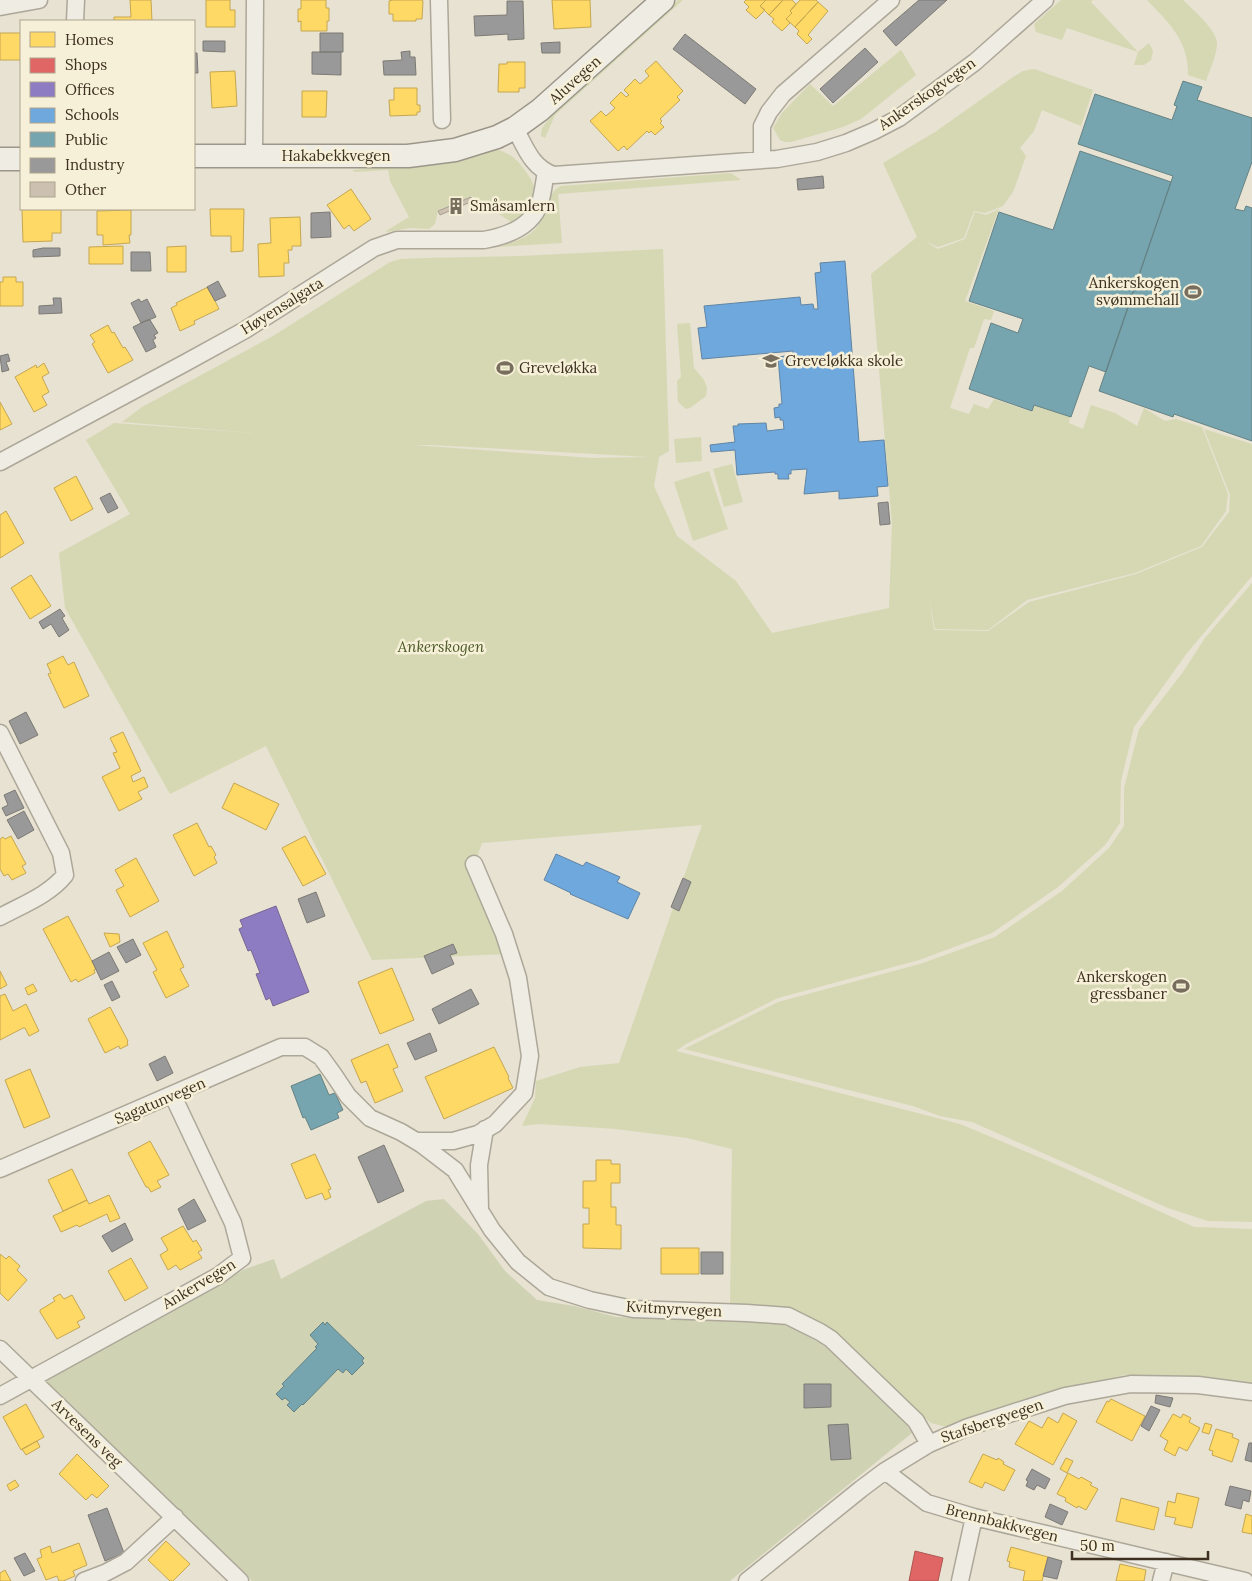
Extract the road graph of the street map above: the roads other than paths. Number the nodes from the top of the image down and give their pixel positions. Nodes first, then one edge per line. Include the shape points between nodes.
1 (39, 0) edge
2 (76, 0) edge
3 (255, 0) edge
4 (439, 0) edge
5 (663, 0) edge
6 (891, 0) edge
7 (1045, 0) edge
8 (0, 7) edge
9 (75, 20) edge
10 (442, 120) dead end
11 (515, 128) junction
12 (476, 144) joint
13 (195, 156) edge
14 (254, 156) junction
15 (0, 159) edge
16 (20, 159) edge
17 (762, 160) junction
18 (546, 172) junction
19 (0, 462) edge
20 (0, 733) edge
21 (474, 864) dead end
22 (0, 917) edge
23 (321, 1057) joint
24 (173, 1096) junction
25 (485, 1129) junction
26 (416, 1141) junction
27 (0, 1169) edge
28 (480, 1210) junction
29 (0, 1349) edge
30 (31, 1378) junction
31 (1252, 1392) edge
32 (0, 1396) edge
33 (929, 1444) junction
34 (885, 1471) junction
35 (175, 1517) junction
36 (974, 1517) junction
37 (1166, 1562) junction
38 (84, 1581) edge
39 (240, 1581) edge
40 (747, 1581) edge
41 (960, 1581) edge
42 (1161, 1581) edge
43 (1245, 1581) edge

1 - 8 street
2 - 9 street
3 - 14 street
4 - 10 street
5 - 11 main road, Aluvegen via 540,110
6 - 17 street via 783,94 762,126
7 - 17 street, Ankerskogvegen via 975,62 899,118 846,143 817,152
11 - 12 main road, Aluvegen
11 - 18 street via 537,166
12 - 14 main road, Hakabekkvegen via 408,156
13 - 14 main road, Hakabekkvegen
15 - 16 main road
17 - 18 street, Ankerskogvegen via 562,175
18 - 19 street, Høyensalgata via 536,213 521,228 484,240 397,240 374,248 245,330
20 - 22 street via 61,853 65,875 41,895
21 - 25 street via 504,934 518,978 530,1056 524,1093 496,1124
23 - 24 street, Sagatunvegen via 305,1048 281,1047
23 - 26 street, Kvitmyrvegen via 348,1096 370,1118
24 - 27 street, Sagatunvegen
24 - 30 street, Ankervegen via 233,1224 242,1258 218,1276
25 - 26 street via 453,1140
25 - 28 street via 479,1165
26 - 28 street, Kvitmyrvegen via 455,1170
28 - 33 street, Kvitmyrvegen via 518,1262 549,1287 633,1309 788,1316 820,1332 832,1339 916,1422
29 - 30 street, Arvesens veg
30 - 32 street, Ankervegen
30 - 35 street, Arvesens veg
31 - 33 street, Stafsbergvegen via 1198,1385 1132,1384 1065,1396
33 - 34 street, Stafsbergvegen
34 - 36 street, Brennbakkvegen via 927,1503
34 - 40 street, Stafsbergvegen
35 - 38 street via 126,1562
35 - 39 street, Arvesens veg
36 - 37 street, Brennbakkvegen
36 - 41 street
37 - 42 street
37 - 43 street, Brennbakkvegen

